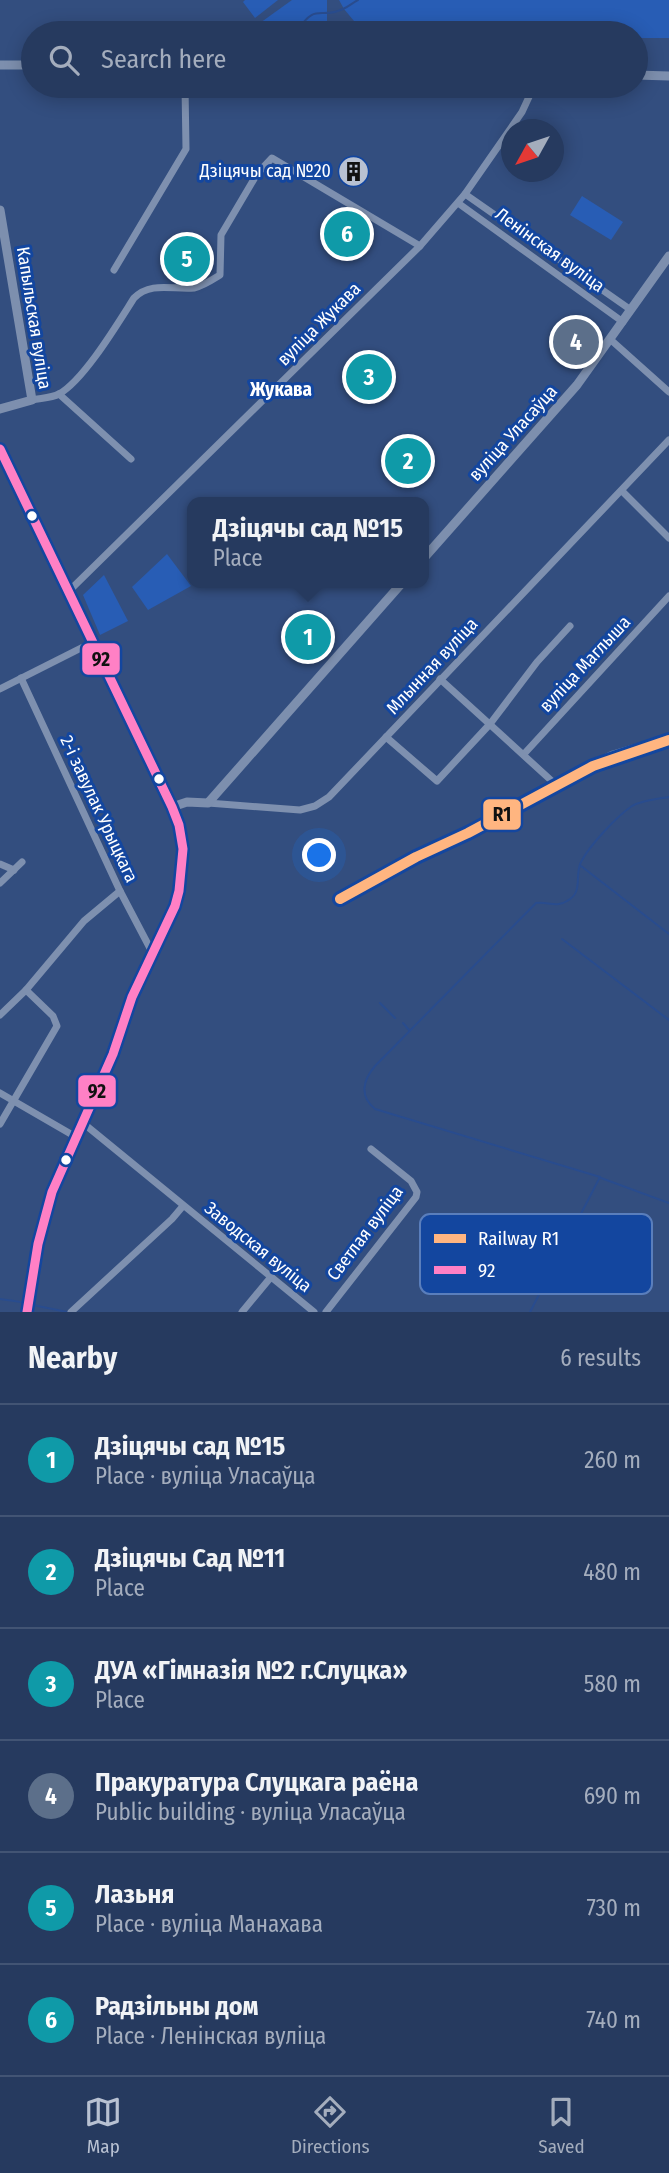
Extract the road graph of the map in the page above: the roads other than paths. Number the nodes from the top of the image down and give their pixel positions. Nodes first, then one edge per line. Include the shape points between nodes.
1 (0, 65) edge
2 (21, 65) edge
3 (648, 75) edge
4 (669, 76) edge
5 (185, 98) edge
6 (528, 98) edge
7 (466, 194) junction
8 (458, 203) junction
9 (0, 210) edge
10 (420, 246) junction
11 (669, 256) edge
12 (114, 270) dead end
13 (631, 310) junction
14 (623, 322) junction
15 (611, 340) junction
16 (669, 392) edge
17 (59, 394) junction
18 (32, 400) junction
19 (0, 409) edge
20 (669, 440) edge
21 (0, 449) edge
22 (131, 459) dead end
23 (622, 491) junction
24 (669, 538) edge
25 (429, 552) edge
26 (398, 588) edge
27 (68, 592) junction
28 (669, 596) edge
29 (570, 626) dead end
30 (93, 642) junction
31 (21, 678) junction
32 (440, 679) junction
33 (0, 689) edge
34 (490, 724) junction
35 (386, 737) junction
36 (669, 737) edge
37 (524, 754) junction
38 (208, 803) junction
39 (172, 807) junction
40 (22, 862) dead end
41 (0, 864) edge
42 (14, 870) junction
43 (0, 883) edge
44 (120, 891) junction
45 (152, 952) junction
46 (26, 990) junction
47 (0, 1015) edge
48 (0, 1093) edge
49 (13, 1101) junction
50 (83, 1123) junction
51 (0, 1124) edge
52 (76, 1137) junction
53 (371, 1149) dead end
54 (183, 1206) junction
55 (271, 1277) junction
56 (27, 1312) edge
57 (71, 1312) edge
58 (242, 1312) edge
59 (314, 1312) edge
60 (326, 1312) edge

1 - 2 main road
3 - 4 main road
5 - 12 street via 186,149
6 - 7 street, вуліца Жукава
7 - 8 street, вуліца Жукава
7 - 13 street, Ленінская вуліца
8 - 10 street, вуліца Жукава
8 - 14 street, Ленінская вуліца
9 - 18 main road, Капыльская вуліца
10 - 17 street via 272,158 221,235 220,275 198,287 143,290 89,363
10 - 27 street, вуліца Жукава
11 - 13 main road, вуліца Уласаўца
13 - 14 main road, вуліца Уласаўца
14 - 15 main road, вуліца Уласаўца
15 - 16 street
15 - 25 main road, вуліца Уласаўца
17 - 18 street
17 - 22 street
18 - 19 main road, Капыльская вуліца
20 - 23 street, Млынная вуліца
21 - 27 main road
23 - 24 street
23 - 32 street, Млынная вуліца
26 - 38 main road
27 - 30 main road
28 - 37 street, вуліца Маглыша
29 - 34 street
30 - 31 street
30 - 39 main road
31 - 33 street
31 - 44 street, 2-і завулак Урыцкага
32 - 34 street
32 - 35 street, Млынная вуліца
34 - 35 street via 437,781
34 - 37 street
35 - 38 street, Млынная вуліца via 338,789 315,806 284,810
36 - 37 street via 613,754 554,783
38 - 39 main road, Млынная вуліца
39 - 45 main road via 183,849 181,879 175,906
40 - 42 street
41 - 42 street
42 - 43 street
44 - 45 street, 2-і завулак Урыцкага
44 - 46 street via 84,921
45 - 50 main road
46 - 47 street
46 - 49 street via 54,1016 57,1026
48 - 49 street
49 - 51 street
49 - 52 street
50 - 52 main road
50 - 54 street, Заводская вуліца
52 - 56 main road via 46,1213
53 - 60 street, Светлая вуліца via 415,1185 416,1197
54 - 55 street, Заводская вуліца
54 - 57 street, Заводская вуліца
55 - 58 street
55 - 59 street, Заводская вуліца

